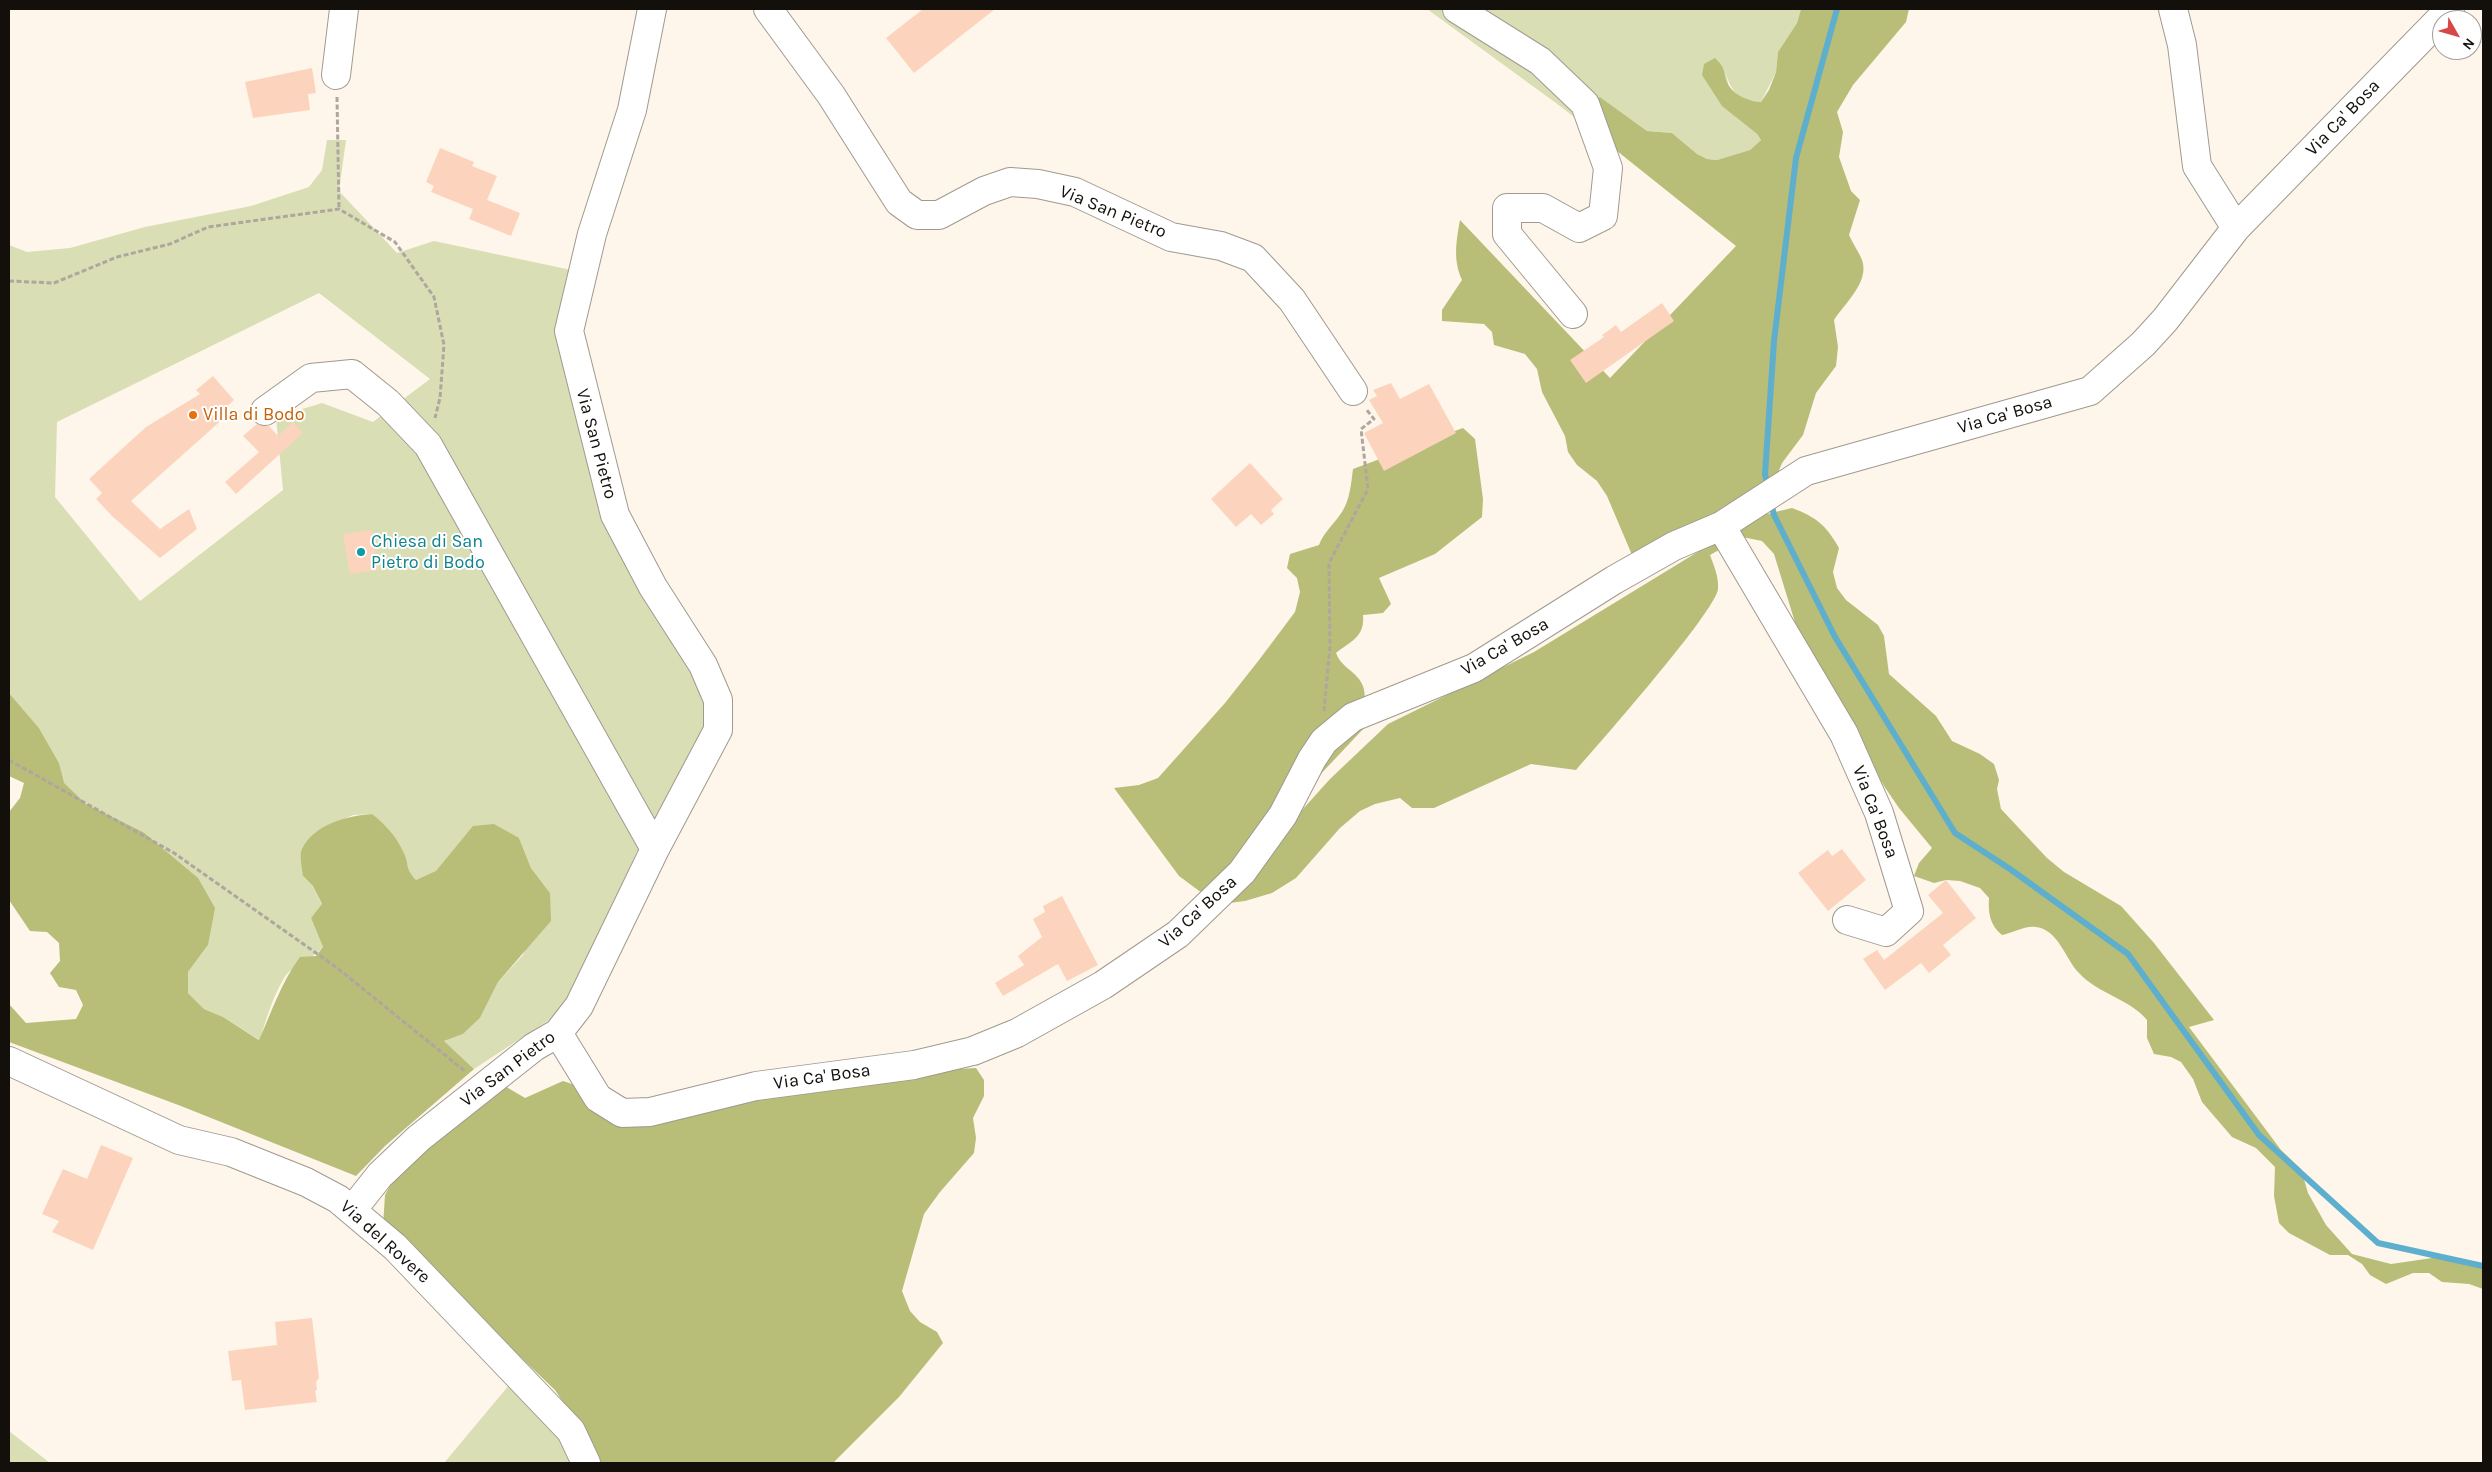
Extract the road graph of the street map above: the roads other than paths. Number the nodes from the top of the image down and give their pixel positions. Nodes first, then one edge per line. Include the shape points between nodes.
1 (344, 9) edge
2 (652, 9) edge
3 (768, 9) edge
4 (1457, 9) edge
5 (2173, 9) edge
6 (2450, 9) edge
7 (336, 75) road end
8 (2236, 228) junction
9 (1573, 314) dead end
10 (1352, 391) road end
11 (265, 411) dead end
12 (1721, 526) junction
13 (655, 849) junction
14 (1847, 920) dead end
15 (558, 1033) junction
16 (9, 1061) edge
17 (353, 1209) junction
18 (586, 1463) edge

1 - 7 street
2 - 13 street, Via San Pietro via 632,110 592,234 569,331 615,514 654,587 703,665 718,700 718,730
3 - 10 street, Via San Pietro via 831,95 899,202 917,215 938,215 984,191 1010,182 1038,184 1075,192 1171,237 1221,246 1253,258 1292,300
4 - 9 street via 1540,61 1585,104 1608,168 1603,216 1579,228 1543,208 1507,208 1507,234
5 - 8 street via 2182,45 2197,166
6 - 8 street, Via Ca' Bosa
8 - 12 street, Via Ca' Bosa via 2165,320 2090,391 1806,471
11 - 13 street via 310,378 352,374 388,402 428,445
12 - 14 street, Via Ca' Bosa via 1844,734 1879,813 1909,911 1886,932
12 - 15 street, Via Ca' Bosa via 1674,546 1614,580 1474,668 1354,717 1324,741 1283,815 1242,872 1178,934 1103,985 1016,1033 973,1051 914,1065 756,1086 650,1112 622,1112 598,1098
13 - 15 street, Via San Pietro via 579,1006
15 - 17 street, Via San Pietro via 534,1046 419,1138 380,1175
16 - 17 street, Via del Rovere via 180,1140 231,1152 306,1182
17 - 18 street, Via del Rovere via 427,1279 571,1431

